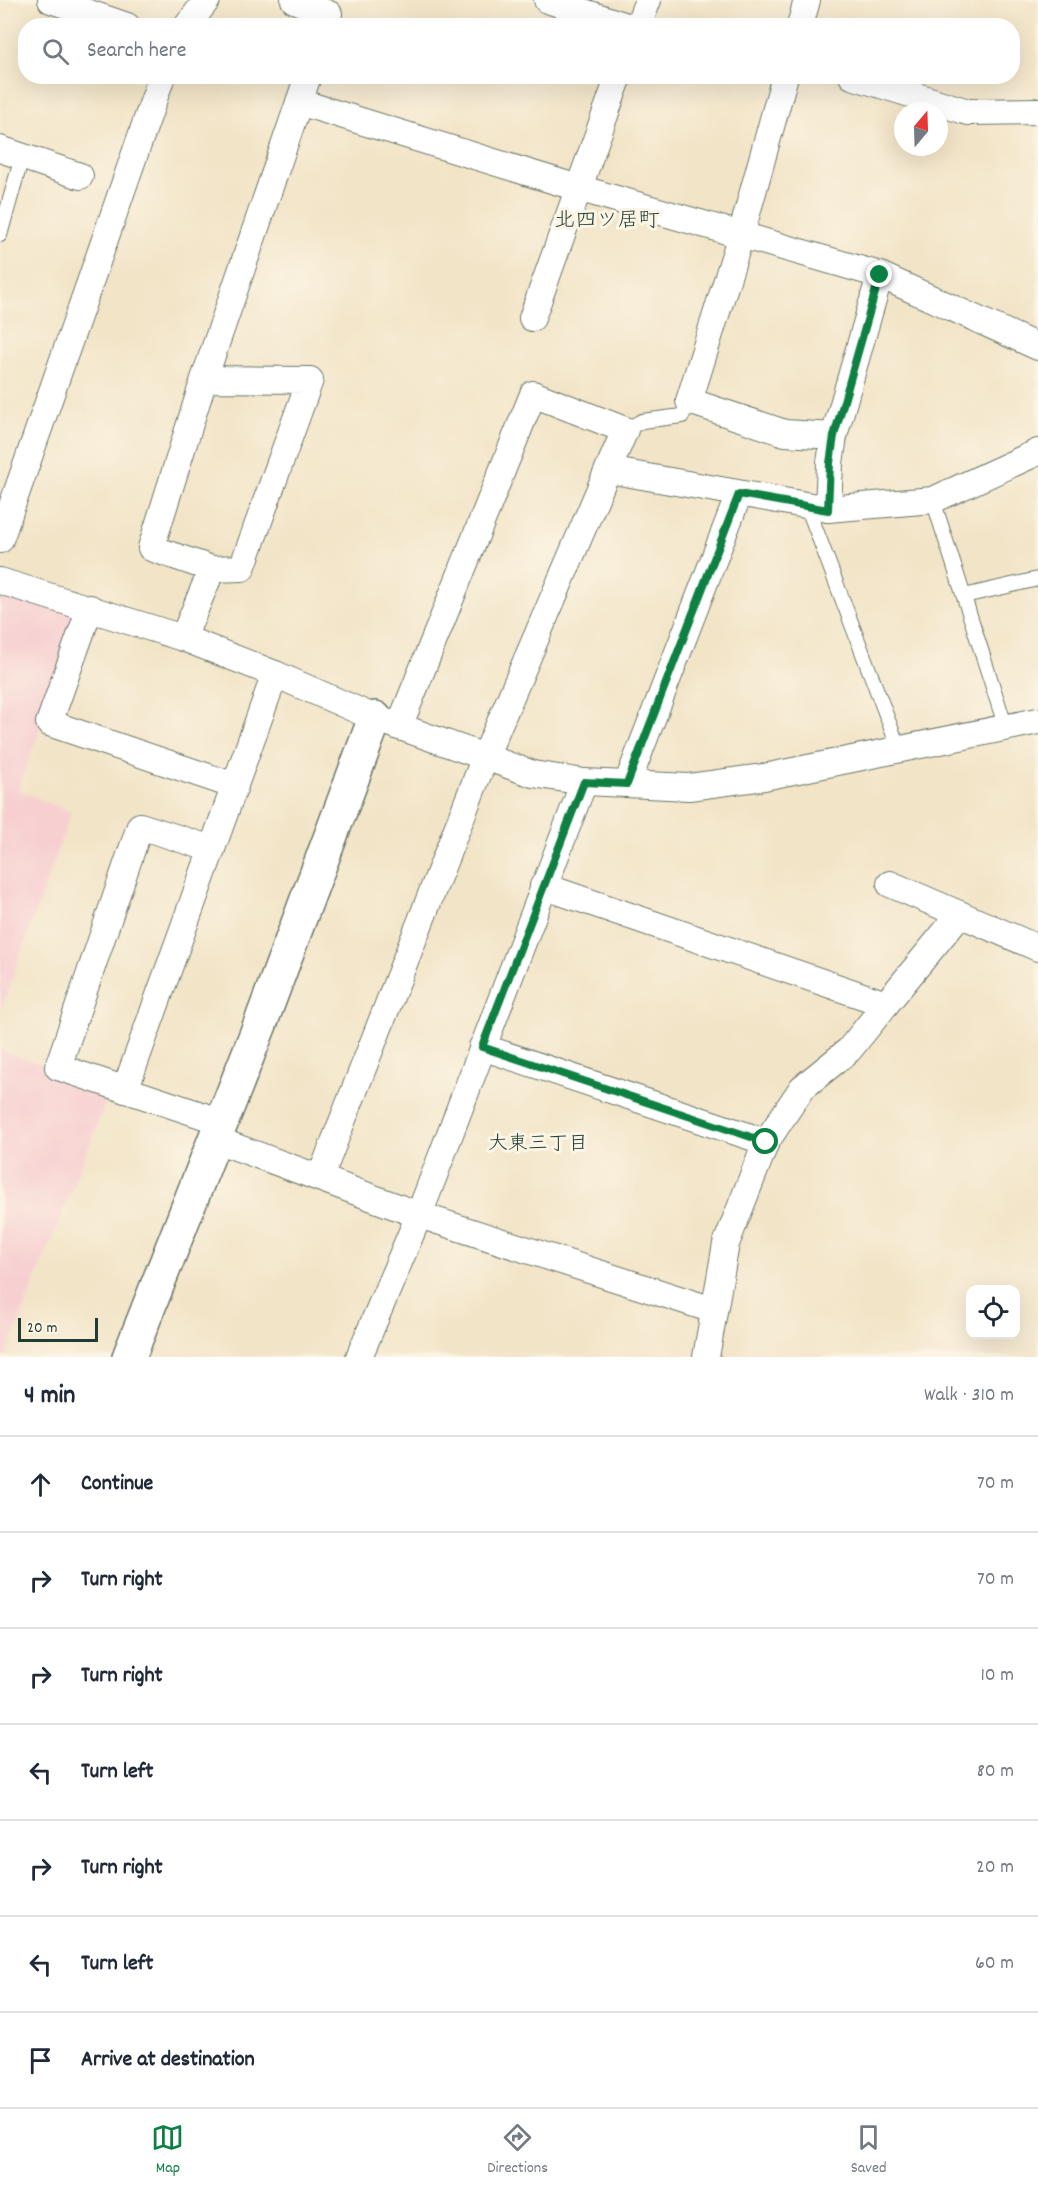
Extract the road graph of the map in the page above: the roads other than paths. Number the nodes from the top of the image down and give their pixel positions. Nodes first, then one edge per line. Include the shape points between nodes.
1 (51, 0) edge
2 (207, 0) edge
3 (294, 0) edge
4 (547, 0) edge
5 (648, 0) edge
6 (807, 0) edge
7 (331, 13) edge
8 (104, 18) edge
9 (193, 18) edge
10 (602, 18) edge
11 (641, 18) edge
12 (802, 18) edge
13 (159, 84) edge
14 (305, 84) edge
15 (616, 84) edge
16 (783, 84) edge
17 (878, 84) edge
18 (299, 102) junction
19 (1038, 111) edge
20 (11, 153) edge
21 (80, 176) dead end
22 (578, 188) junction
23 (0, 235) edge
24 (741, 235) junction
25 (880, 275) junction
26 (532, 318) dead end
27 (1037, 348) edge
28 (204, 379) junction
29 (689, 401) junction
30 (625, 430) junction
31 (834, 436) junction
32 (1038, 452) edge
33 (608, 470) junction
34 (739, 494) junction
35 (933, 500) junction
36 (818, 508) junction
37 (0, 540) edge
38 (212, 569) junction
39 (1038, 579) edge
40 (0, 581) edge
41 (964, 596) junction
42 (90, 608) junction
43 (183, 638) junction
44 (275, 675) junction
45 (1038, 721) edge
46 (387, 723) junction
47 (1006, 728) junction
48 (899, 750) junction
49 (485, 757) junction
50 (584, 782) junction
51 (627, 784) junction
52 (235, 786) junction
53 (212, 849) junction
54 (890, 884) dead end
55 (543, 886) junction
56 (960, 914) junction
57 (1038, 948) edge
58 (886, 1004) junction
59 (482, 1047) junction
60 (125, 1090) junction
61 (218, 1130) junction
62 (766, 1142) junction
63 (320, 1178) junction
64 (418, 1215) junction
65 (713, 1310) junction
66 (129, 1357) edge
67 (359, 1357) edge
68 (706, 1357) edge

1 - 8 street
2 - 9 street
3 - 7 street
4 - 10 street
5 - 11 street
6 - 12 street
13 - 37 street
14 - 18 street
15 - 22 street
16 - 24 street
17 - 19 street via 968,112
18 - 22 street
18 - 28 street
20 - 21 street
20 - 23 lane
22 - 24 street
22 - 26 street
24 - 25 street
24 - 29 street
25 - 27 street
25 - 31 street
28 - 38 street via 151,548
28 - 38 street via 310,380 242,568
29 - 30 lane via 682,416 642,421
29 - 31 street via 785,433
30 - 33 street
30 - 46 street via 533,394
31 - 36 street
32 - 35 street
33 - 34 street
33 - 49 street
34 - 36 street
34 - 51 street
35 - 36 street
35 - 41 lane
36 - 48 lane
38 - 43 street
39 - 41 lane
40 - 42 street
41 - 47 lane
42 - 43 street
42 - 52 street via 49,723
43 - 44 street
44 - 46 street
44 - 52 street
45 - 47 street
46 - 49 street
46 - 61 street
47 - 48 street
48 - 51 street via 700,786
49 - 50 street via 533,774
49 - 63 street
50 - 51 street
50 - 55 street
52 - 53 street
53 - 60 street
53 - 60 street via 140,826 58,1067
54 - 56 street
55 - 58 street
55 - 59 street
56 - 57 street
56 - 58 street
58 - 62 street via 849,1050 802,1088
59 - 62 street
59 - 64 street
60 - 61 street
61 - 63 street
61 - 66 street
62 - 65 street via 726,1244
63 - 64 street
64 - 65 street
64 - 67 street
65 - 68 street

